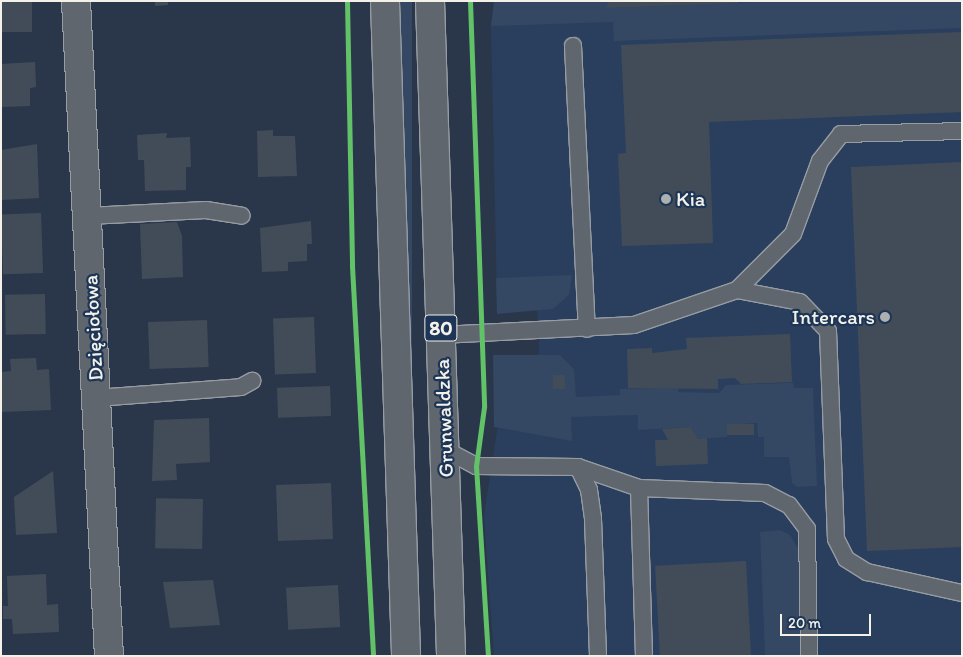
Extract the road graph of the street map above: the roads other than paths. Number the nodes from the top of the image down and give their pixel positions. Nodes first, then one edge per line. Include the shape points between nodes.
1 (76, 1) edge
2 (385, 1) edge
3 (430, 1) edge
4 (573, 46) dead end
5 (962, 131) edge
6 (88, 216) junction
7 (242, 216) dead end
8 (738, 290) junction
9 (587, 328) junction
10 (441, 335) junction
11 (252, 381) dead end
12 (96, 398) junction
13 (444, 449) junction
14 (578, 467) junction
15 (639, 488) junction
16 (962, 593) edge
17 (110, 656) edge
18 (406, 656) edge
19 (451, 656) edge
20 (598, 656) edge
21 (644, 656) edge
22 (809, 656) edge

1 - 6 main road, Dzięciołowa
2 - 18 main road, 80
3 - 10 main road, Grunwaldzka / 80
4 - 9 lane
5 - 8 lane via 841,134 820,161 793,234
6 - 7 lane via 206,210
6 - 12 main road, Dzięciołowa
8 - 9 lane via 634,325
8 - 16 lane via 800,302 828,331 836,539 846,560 867,572
9 - 10 lane
10 - 13 main road, Grunwaldzka / 80
11 - 12 lane via 241,387
12 - 17 main road, Dzięciołowa
13 - 14 lane via 476,466
13 - 19 main road, Grunwaldzka / 80
14 - 15 lane
14 - 20 lane via 589,490 593,519
15 - 21 lane
15 - 22 lane via 765,494 789,504 807,529

